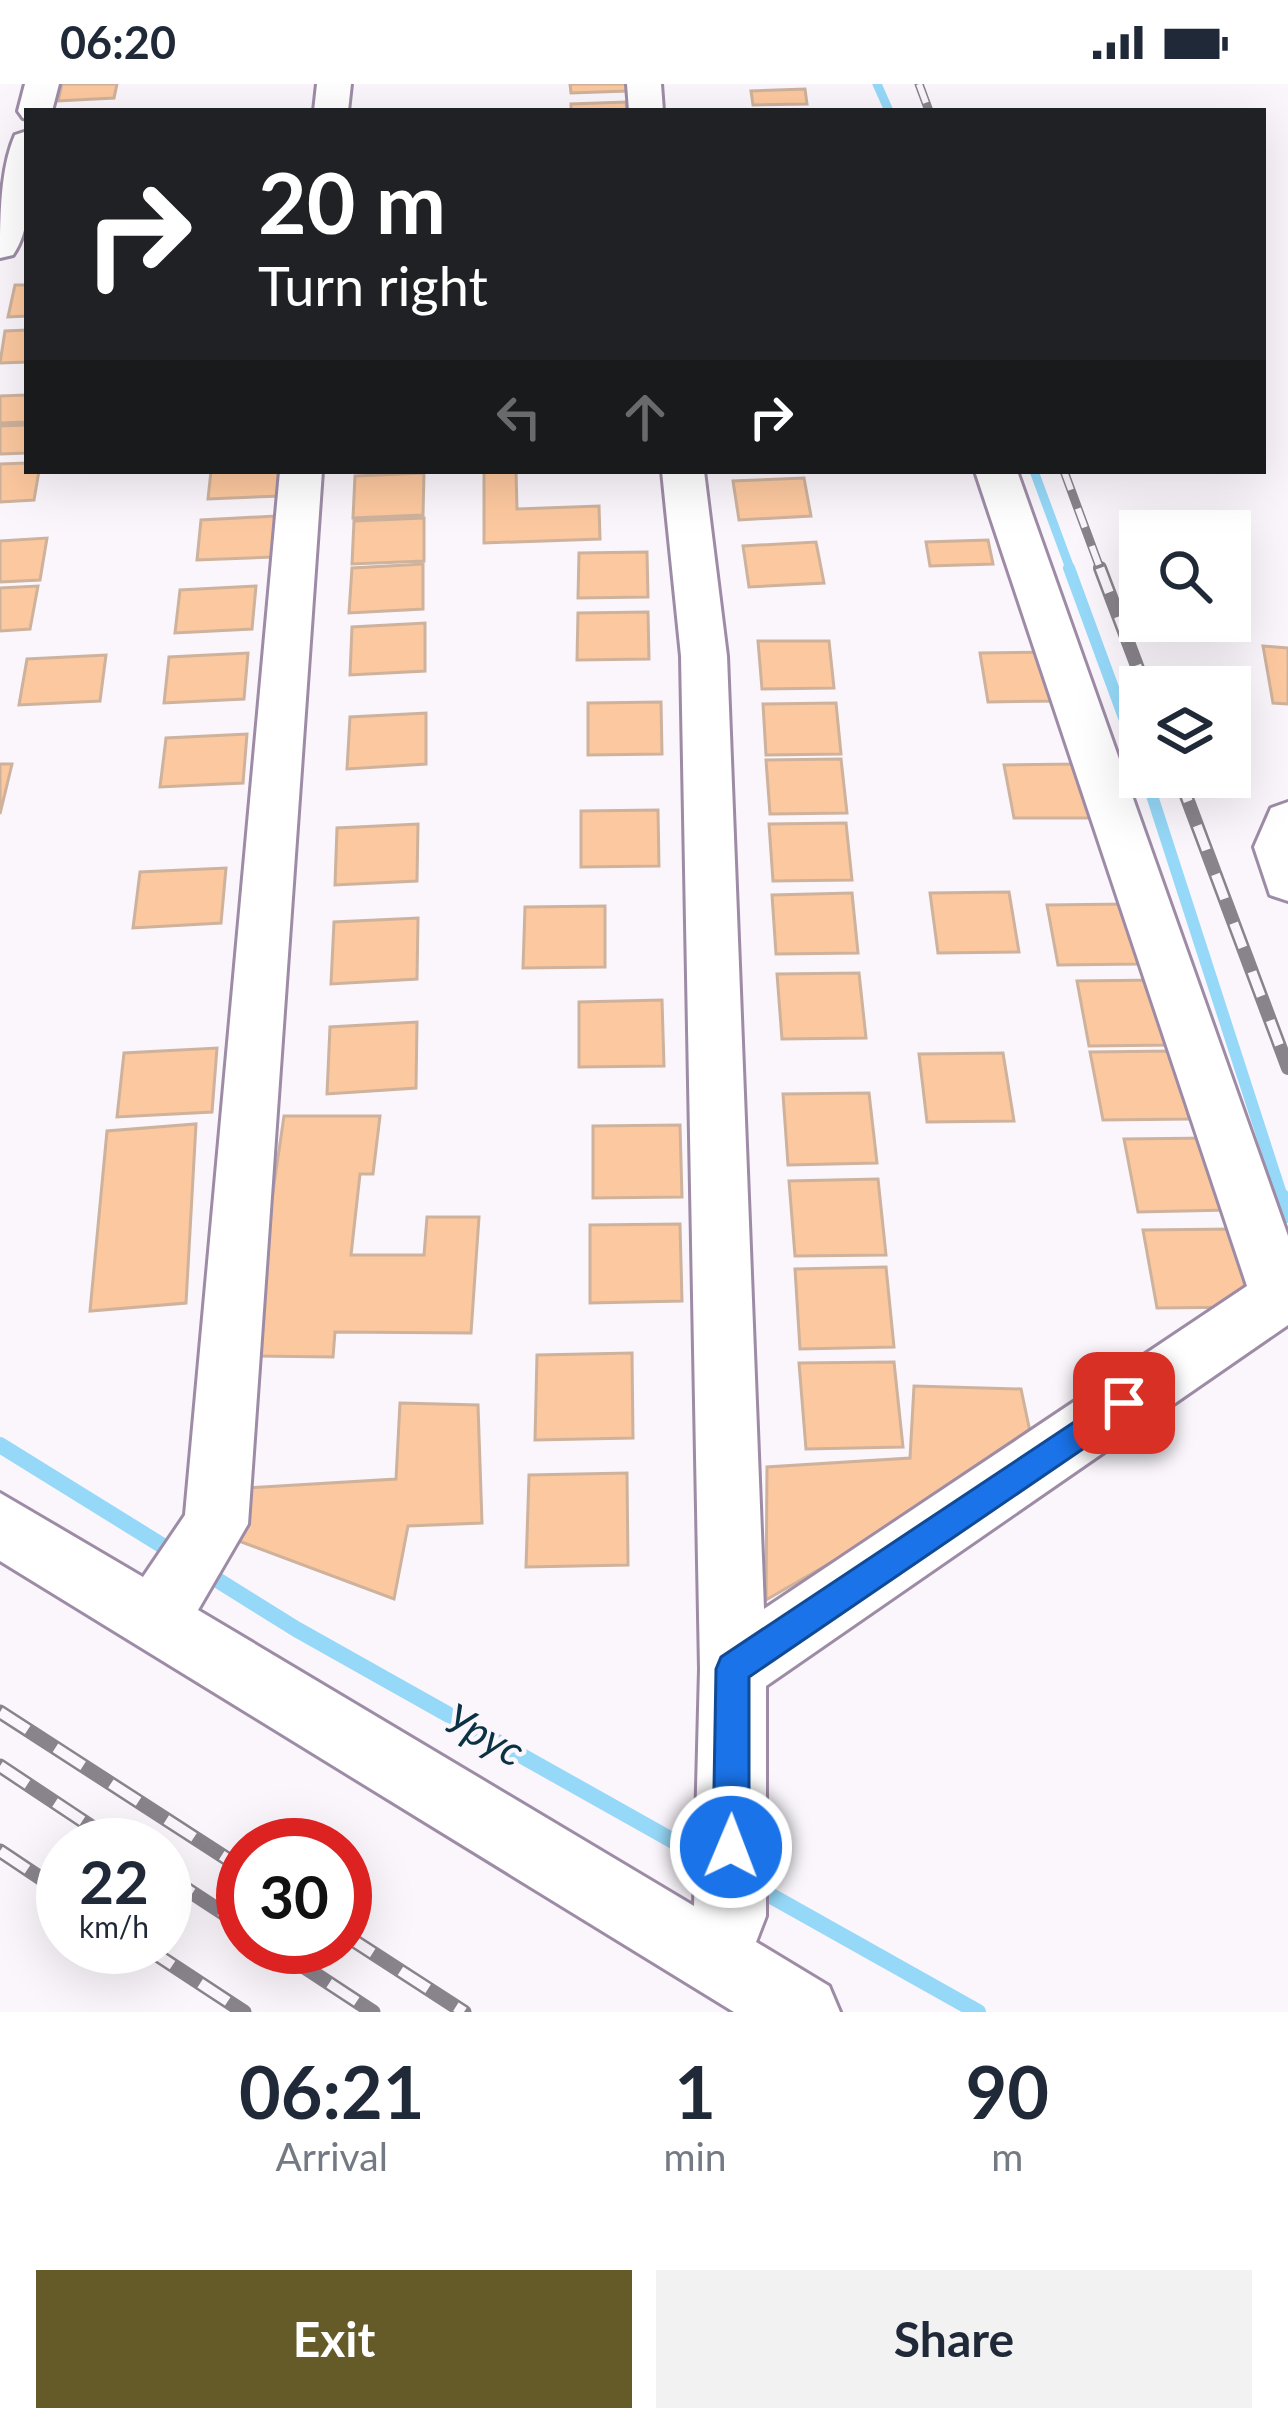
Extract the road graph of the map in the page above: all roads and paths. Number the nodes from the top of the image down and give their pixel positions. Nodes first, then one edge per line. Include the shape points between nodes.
1 (24, 161) edge
2 (0, 247) edge
3 (301, 474) edge
4 (683, 474) edge
5 (997, 474) edge
6 (0, 1523) edge
7 (153, 1621) junction
8 (733, 1669) junction
9 (725, 1900) junction
10 (803, 2012) edge

1 - 2 street
3 - 7 street via 216,1524
4 - 8 street via 704,656
5 - 8 street via 1280,1298
6 - 7 street
7 - 9 street
8 - 9 street
9 - 10 street

